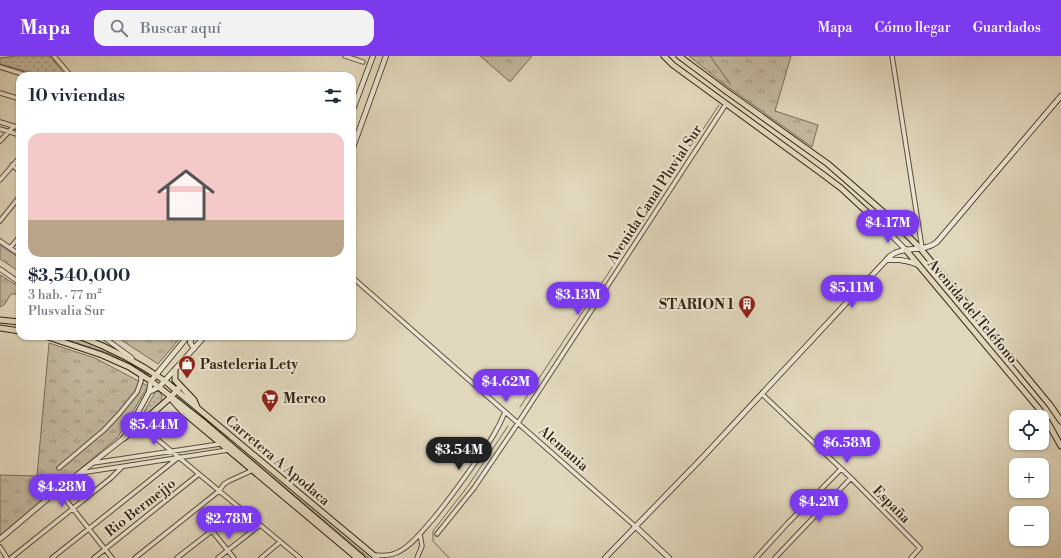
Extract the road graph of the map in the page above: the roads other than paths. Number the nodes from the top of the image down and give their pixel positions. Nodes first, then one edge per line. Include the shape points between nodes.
1 (54, 56) edge
2 (348, 56) edge
3 (373, 56) edge
4 (386, 56) edge
5 (664, 56) edge
6 (679, 56) edge
7 (892, 56) edge
8 (362, 62) dead end
9 (0, 67) edge
10 (16, 72) edge
11 (67, 72) edge
12 (726, 91) junction
13 (0, 94) edge
14 (1061, 96) edge
15 (16, 99) edge
16 (720, 100) junction
17 (356, 101) edge
18 (726, 104) junction
19 (0, 122) edge
20 (14, 126) joint
21 (0, 129) edge
22 (8, 132) junction
23 (16, 134) edge
24 (356, 139) edge
25 (0, 141) edge
26 (16, 161) edge
27 (12, 165) junction
28 (16, 168) edge
29 (0, 180) edge
30 (16, 201) edge
31 (0, 221) edge
32 (882, 226) joint
33 (0, 241) edge
34 (16, 241) edge
35 (10, 248) junction
36 (921, 248) junction
37 (906, 250) junction
38 (16, 252) edge
39 (887, 260) junction
40 (921, 266) junction
41 (0, 269) edge
42 (16, 280) edge
43 (356, 280) edge
44 (0, 320) edge
45 (16, 322) edge
46 (0, 328) edge
47 (16, 330) edge
48 (57, 340) edge
49 (89, 340) edge
50 (108, 340) edge
51 (185, 340) edge
52 (191, 340) edge
53 (202, 340) edge
54 (194, 349) junction
55 (136, 362) junction
56 (175, 370) junction
57 (141, 374) junction
58 (156, 375) junction
59 (151, 381) junction
60 (164, 381) junction
61 (159, 387) junction
62 (178, 388) junction
63 (149, 392) junction
64 (762, 394) junction
65 (171, 396) junction
66 (505, 412) junction
67 (1061, 421) edge
68 (518, 423) junction
69 (140, 424) junction
70 (124, 438) junction
71 (220, 444) junction
72 (1061, 446) edge
73 (228, 450) junction
74 (172, 451) junction
75 (179, 457) junction
76 (91, 464) junction
77 (122, 467) junction
78 (59, 468) dead end
79 (841, 469) junction
80 (254, 470) junction
81 (79, 473) junction
82 (199, 474) junction
83 (851, 478) junction
84 (58, 490) junction
85 (218, 491) junction
86 (73, 509) junction
87 (240, 509) junction
88 (260, 525) junction
89 (636, 527) junction
90 (89, 529) junction
91 (212, 531) junction
92 (420, 534) junction
93 (437, 534) dead end
94 (0, 538) edge
95 (280, 542) junction
96 (0, 547) edge
97 (105, 549) junction
98 (228, 550) junction
99 (358, 557) edge
100 (375, 557) edge
101 (7, 558) edge
102 (11, 558) edge
103 (52, 558) edge
104 (94, 558) edge
105 (112, 558) edge
106 (135, 558) edge
107 (177, 558) edge
108 (218, 558) edge
109 (234, 558) edge
110 (261, 558) edge
111 (300, 558) edge
112 (417, 558) edge
113 (605, 558) edge
114 (669, 558) edge
115 (756, 558) edge
116 (776, 558) edge
117 (911, 558) edge

1 - 11 street
2 - 8 street
3 - 17 main road
4 - 24 main road
5 - 16 main road, Avenida del Teléfono
6 - 12 main road, Avenida del Teléfono
7 - 36 street
9 - 10 street
12 - 16 main road
12 - 36 main road, Avenida del Teléfono via 828,164
13 - 15 street
14 - 36 main road via 937,242
16 - 18 main road, Avenida del Teléfono
18 - 32 main road, Avenida del Teléfono via 821,172
18 - 68 street, Avenida Canal Pluvial Sur
19 - 20 street
20 - 22 street
21 - 22 street
22 - 23 street
22 - 25 street
26 - 27 street
27 - 28 street
27 - 29 street
30 - 31 street
32 - 37 main road, Avenida del Teléfono
33 - 35 street
34 - 35 street
35 - 38 street
36 - 37 main road
36 - 67 main road, Avenida del Teléfono
37 - 39 main road via 894,253
37 - 40 main road, Avenida del Teléfono
39 - 40 main road via 908,260
39 - 64 main road
40 - 72 main road, Avenida del Teléfono via 1040,410
41 - 42 street
43 - 66 street, Alemania
44 - 45 main road
46 - 47 main road
48 - 57 main road, Carretera A Apodaca via 102,355
49 - 55 main road, Carretera A Apodaca
50 - 55 street
51 - 58 main road
52 - 54 main road
53 - 54 main road
54 - 56 main road
55 - 58 main road, Carretera A Apodaca
56 - 60 main road
56 - 62 main road via 174,380
57 - 59 main road, Carretera A Apodaca
57 - 78 street via 137,392 119,414
58 - 59 main road
58 - 60 main road, Carretera A Apodaca
59 - 61 main road, Carretera A Apodaca
59 - 63 main road
60 - 61 main road
60 - 62 main road, Carretera A Apodaca
61 - 63 main road
61 - 65 main road, Carretera A Apodaca
62 - 65 main road
62 - 100 main road, Carretera A Apodaca via 197,408
63 - 70 main road
64 - 79 street, España
64 - 89 main road
65 - 69 main road
65 - 71 main road via 179,409
65 - 99 main road, Carretera A Apodaca
66 - 68 street, Alemania
66 - 92 street via 490,441 468,473
68 - 89 street, Alemania
68 - 93 street, Avenida Canal Pluvial Sur via 474,488
69 - 70 main road
69 - 74 street
70 - 76 main road
71 - 73 main road
71 - 74 street
73 - 75 street
73 - 80 main road
74 - 75 street
74 - 76 street
75 - 77 street
75 - 82 street
75 - 90 street
76 - 81 main road
77 - 81 street
77 - 86 street
79 - 83 street, España
79 - 115 street
80 - 85 street via 229,481
80 - 99 main road
81 - 84 main road
82 - 85 street
82 - 97 street, Rio Bermejjo
83 - 116 street
83 - 117 street, España via 920,548
84 - 86 street
84 - 94 main road
85 - 87 street
85 - 106 street
86 - 90 street
86 - 102 street
87 - 88 street
87 - 91 street
88 - 95 street
88 - 98 street
89 - 113 main road
89 - 114 main road, Alemania
90 - 97 street
90 - 103 street
91 - 98 street
91 - 107 street
92 - 100 street via 407,547 395,554
92 - 112 street via 422,546
95 - 110 street
95 - 111 street
96 - 101 street
97 - 104 street, Rio Bermejjo
97 - 105 street
98 - 108 street
98 - 109 street

